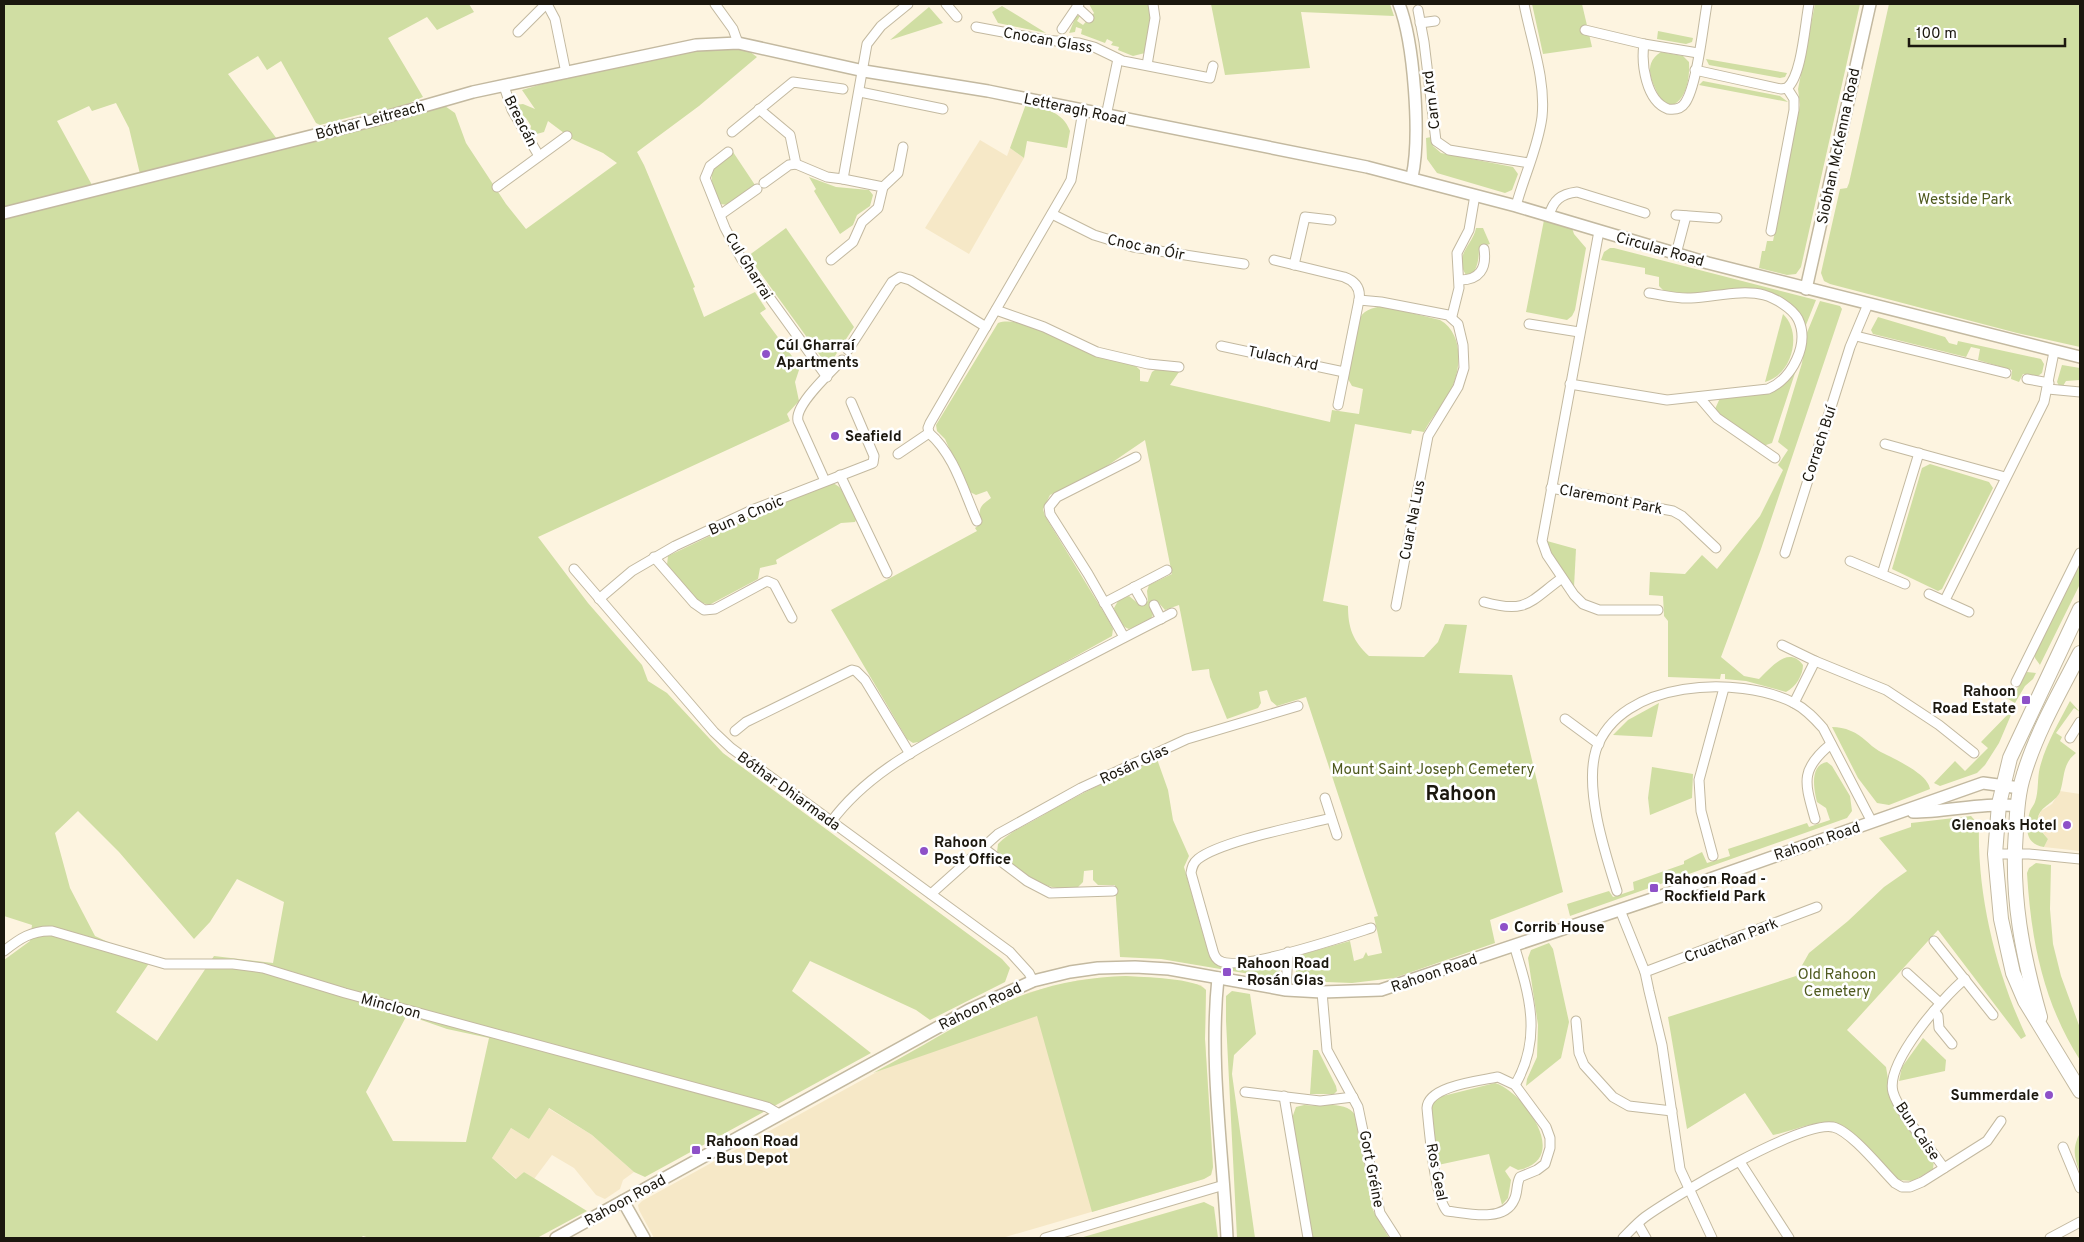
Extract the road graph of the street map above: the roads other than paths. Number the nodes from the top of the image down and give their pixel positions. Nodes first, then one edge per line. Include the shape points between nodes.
1 (548, 4) edge
2 (715, 4) edge
3 (908, 4) edge
4 (946, 4) edge
5 (1153, 4) edge
6 (1399, 4) edge
7 (1524, 4) edge
8 (1708, 4) edge
9 (1809, 4) edge
10 (1870, 4) edge
11 (1078, 5) edge
12 (1418, 10) dead end
13 (957, 18) dead end
14 (1089, 18) dead end
15 (1435, 21) dead end
16 (1420, 23) junction
17 (976, 27) dead end
18 (1062, 29) dead end
19 (1585, 30) dead end
20 (518, 32) dead end
21 (738, 43) junction
22 (1644, 44) junction
23 (1698, 52) junction
24 (1118, 59) junction
25 (1148, 65) junction
26 (1213, 66) dead end
27 (1695, 70) junction
28 (864, 71) junction
29 (566, 73) junction
30 (504, 86) junction
31 (1787, 88) junction
32 (843, 89) dead end
33 (860, 92) junction
34 (944, 109) dead end
35 (759, 110) junction
36 (1082, 111) junction
37 (1106, 116) junction
38 (732, 132) dead end
39 (567, 136) dead end
40 (904, 147) dead end
41 (728, 152) dead end
42 (539, 156) junction
43 (1529, 163) junction
44 (796, 164) junction
45 (1412, 177) junction
46 (843, 179) junction
47 (497, 187) dead end
48 (883, 187) junction
49 (1476, 195) junction
50 (1516, 206) junction
51 (4, 213) edge
52 (1645, 213) dead end
53 (1052, 214) junction
54 (720, 215) junction
55 (1549, 216) junction
56 (1717, 218) dead end
57 (1331, 220) dead end
58 (1599, 231) junction
59 (1771, 231) dead end
60 (1484, 249) dead end
61 (1676, 254) junction
62 (831, 260) dead end
63 (1274, 260) dead end
64 (1244, 264) dead end
65 (1294, 265) junction
66 (1460, 280) junction
67 (1806, 289) junction
68 (1650, 293) dead end
69 (1360, 300) junction
70 (1868, 304) junction
71 (996, 310) junction
72 (1452, 316) junction
73 (1529, 324) dead end
74 (986, 327) junction
75 (1579, 332) junction
76 (1856, 336) junction
77 (1221, 346) dead end
78 (848, 350) dead end
79 (2054, 352) junction
80 (2080, 357) edge
81 (842, 360) dead end
82 (1179, 367) dead end
83 (1344, 372) junction
84 (2006, 373) dead end
85 (827, 377) junction
86 (2027, 379) dead end
87 (1570, 384) junction
88 (2048, 386) junction
89 (2080, 392) edge
90 (1699, 397) junction
91 (851, 402) dead end
92 (1338, 405) dead end
93 (930, 433) junction
94 (1885, 444) dead end
95 (1919, 452) junction
96 (898, 454) dead end
97 (1136, 456) dead end
98 (1775, 458) dead end
99 (840, 475) junction
100 (2005, 477) junction
101 (825, 481) junction
102 (1551, 488) junction
103 (977, 521) dead end
104 (1716, 548) dead end
105 (1785, 553) dead end
106 (2080, 553) edge
107 (654, 557) junction
108 (1850, 561) dead end
109 (574, 569) dead end
110 (1167, 570) dead end
111 (887, 573) dead end
112 (1882, 574) junction
113 (1562, 578) junction
114 (1905, 584) dead end
115 (1134, 587) junction
116 (1929, 594) dead end
117 (599, 599) junction
118 (1945, 600) junction
119 (1142, 601) dead end
120 (1484, 602) dead end
121 (1104, 603) junction
122 (1154, 605) dead end
123 (1396, 606) dead end
124 (1658, 610) dead end
125 (2080, 610) edge
126 (1969, 612) dead end
127 (1172, 613) dead end
128 (792, 618) dead end
129 (1161, 619) junction
130 (1124, 638) junction
131 (1782, 645) dead end
132 (2080, 653) edge
133 (1815, 662) junction
134 (2025, 663) junction
135 (2035, 667) dead end
136 (2016, 682) dead end
137 (1724, 688) junction
138 (1794, 703) junction
139 (1298, 706) dead end
140 (1565, 719) dead end
141 (2080, 722) edge
142 (735, 731) dead end
143 (2070, 738) dead end
144 (1599, 744) junction
145 (1831, 744) junction
146 (1974, 753) dead end
147 (910, 754) junction
148 (2003, 784) junction
149 (2020, 788) junction
150 (1324, 798) dead end
151 (1999, 804) junction
152 (2018, 806) junction
153 (1906, 812) junction
154 (1331, 818) junction
155 (1815, 819) dead end
156 (831, 822) junction
157 (1872, 822) junction
158 (1337, 835) dead end
159 (982, 846) junction
160 (1995, 854) junction
161 (2014, 854) junction
162 (1713, 856) dead end
163 (2080, 859) edge
164 (1113, 891) dead end
165 (1617, 891) dead end
166 (930, 894) junction
167 (1817, 907) dead end
168 (1620, 910) junction
169 (1371, 928) dead end
170 (1934, 941) dead end
171 (1514, 945) junction
172 (4, 951) edge
173 (1288, 952) junction
174 (1645, 972) junction
175 (1907, 973) dead end
176 (1218, 978) junction
177 (1965, 979) junction
178 (1032, 982) junction
179 (1286, 990) junction
180 (1322, 992) junction
181 (1940, 1003) junction
182 (1932, 1013) junction
183 (1993, 1015) dead end
184 (1576, 1022) dead end
185 (2045, 1035) junction
186 (1952, 1044) dead end
187 (1515, 1085) junction
188 (2080, 1091) edge
189 (1245, 1092) dead end
190 (1284, 1096) junction
191 (1353, 1097) junction
192 (1672, 1111) junction
193 (779, 1114) junction
194 (2001, 1121) dead end
195 (2062, 1147) dead end
196 (1740, 1162) junction
197 (1944, 1168) junction
198 (1224, 1185) junction
199 (2080, 1188) edge
200 (1689, 1190) junction
201 (623, 1201) junction
202 (2080, 1222) edge
203 (1638, 1224) junction
204 (556, 1238) edge
205 (644, 1238) edge
206 (1045, 1238) edge
207 (1227, 1238) edge
208 (1308, 1238) edge
209 (1396, 1238) edge
210 (1623, 1238) edge
211 (1646, 1238) edge
212 (1712, 1238) edge
213 (1789, 1238) edge
214 (2050, 1238) edge

1 - 20 street
1 - 29 street via 555,19
2 - 21 street via 733,29
3 - 28 street via 873,34 867,44
4 - 13 street
5 - 25 street via 1154,26
6 - 45 street via 1412,61 1416,150
7 - 43 street via 1543,100 1540,126
8 - 23 street
9 - 31 street via 1796,72
10 - 67 street, Siobhan McKenna Road
11 - 14 street, Cnocan Glass
11 - 18 street, Cnocan Glass
12 - 16 street, Carn Ard
15 - 16 street
16 - 43 street, Carn Ard via 1436,141 1450,150
17 - 24 street, Cnocan Glass via 1079,43
19 - 22 street
21 - 28 street, Letteragh Road
21 - 29 street, Bóthar Leitreach via 696,45
22 - 23 street
22 - 27 street via 1643,63 1654,98 1662,106 1672,109 1686,102
23 - 27 street
24 - 25 street, Cnocan Glass
24 - 37 street
25 - 26 street, Cnocan Glass via 1210,78
27 - 31 street
28 - 33 street
28 - 36 street, Letteragh Road via 988,91
29 - 30 street, Bóthar Leitreach
30 - 42 street, Breacán via 512,110
30 - 51 street, Bóthar Leitreach
31 - 59 street via 1794,99 1794,110
32 - 35 street via 796,81
33 - 34 street
33 - 46 street
35 - 38 street
35 - 44 street via 790,136
36 - 37 street, Letteragh Road
36 - 53 street via 1071,180
37 - 45 street, Letteragh Road
39 - 42 street, Breacán
40 - 48 street via 898,173
41 - 54 street, Cul Gharrai via 710,166 706,175
42 - 47 street, Breacán
43 - 50 street
44 - 46 street via 826,177
44 - 54 street via 789,165
45 - 49 street, Circular Road
46 - 48 street
48 - 62 street via 878,208 862,222 854,242
49 - 50 street, Circular Road
49 - 66 street via 1468,234 1457,253
50 - 55 street, Circular Road
52 - 55 street via 1577,192 1558,198
53 - 64 street, Cnoc an Óir via 1094,235 1133,247
53 - 71 street
54 - 85 street, Cul Gharrai via 746,268
55 - 58 street, Circular Road
56 - 61 street via 1681,216
57 - 65 street via 1305,217
58 - 61 street, Circular Road
58 - 75 street, Claremont Park
60 - 66 street via 1485,261 1478,275 1472,280
61 - 67 street, Circular Road
63 - 65 street
65 - 69 street via 1351,280 1359,289
66 - 72 street
67 - 70 street, Circular Road
68 - 90 street via 1682,298 1759,294 1784,306 1798,319 1801,331 1797,357 1793,369 1782,382 1763,390
69 - 72 street
69 - 83 street
70 - 76 street, Corrach Buí
70 - 79 street, Circular Road
71 - 74 street
71 - 82 street via 1044,327 1097,352 1148,364
72 - 123 street, Cuar Na Lus via 1462,337 1464,368 1454,395 1429,434
73 - 75 street
74 - 78 street via 900,277 892,282
74 - 93 street via 930,423
75 - 87 street, Claremont Park
76 - 84 street
76 - 105 street, Corrach Buí
77 - 83 street, Tulach Ard
79 - 80 street, Circular Road
79 - 88 street
81 - 85 street
83 - 92 street
85 - 101 street via 804,403 797,417
86 - 88 street
87 - 90 street via 1667,400
87 - 102 street, Claremont Park
88 - 89 street
88 - 100 street via 2044,402
90 - 98 street via 1717,418
91 - 99 street, Bun a Cnoic via 874,461
93 - 96 street
93 - 103 street via 946,453
94 - 95 street
95 - 100 street
95 - 112 street
97 - 121 street via 1057,497 1049,507 1050,514
99 - 101 street, Bun a Cnoic
99 - 111 street
100 - 118 street
101 - 107 street, Bun a Cnoic via 752,510
102 - 104 street, Claremont Park via 1672,511 1682,516
102 - 113 street, Claremont Park via 1542,541
106 - 134 street
107 - 117 street, Bun a Cnoic
107 - 128 street via 694,604 704,610 715,609 767,580 774,584
108 - 112 street
109 - 117 street, Bóthar Dhiarmada
110 - 115 street
112 - 114 street
113 - 120 street via 1518,608
113 - 124 street, Claremont Park via 1579,601 1593,608
115 - 119 street
115 - 121 street
116 - 118 street
117 - 156 street, Bóthar Dhiarmada via 720,737
118 - 126 street
121 - 130 street
122 - 129 street
125 - 148 main road via 2016,745
127 - 129 street
129 - 130 street
130 - 147 street
131 - 133 street
132 - 149 main road via 2034,745
133 - 138 street
133 - 146 street via 1886,690
134 - 135 street
134 - 136 street
137 - 138 street via 1767,694
137 - 144 street via 1683,688 1649,699 1621,717
137 - 162 street via 1700,780 1701,811
138 - 145 street via 1814,718
139 - 159 street, Rosán Glas via 1217,729 1173,746 1040,810
140 - 144 street
141 - 143 street
142 - 147 street via 746,722 852,670 865,680
144 - 165 street via 1593,771 1596,810
145 - 155 street via 1814,759 1806,776 1806,789
145 - 157 street
147 - 156 street via 862,787
148 - 149 street, Rahoon Road
148 - 151 main road
148 - 153 street, Rahoon Road via 1983,783
149 - 152 main road
150 - 154 street
151 - 152 street, Rahoon Road
151 - 153 street, Rahoon Road via 1937,812
151 - 160 main road
152 - 161 main road
153 - 157 street, Rahoon Road
154 - 158 street
154 - 173 street via 1220,849 1200,858 1191,868 1200,909 1217,959 1234,962
156 - 166 street, Bóthar Dhiarmada
157 - 168 street, Rahoon Road
159 - 164 street via 1028,881 1050,893
159 - 166 street, Rosán Glas
160 - 161 street
160 - 185 main road via 2005,946 2025,1001
161 - 163 street
161 - 185 main road via 2016,914
166 - 178 street, Bóthar Dhiarmada via 1010,952 1029,973
167 - 174 street, Cruachan Park
168 - 171 street, Rahoon Road
168 - 174 street
169 - 173 street
170 - 177 street
171 - 180 street, Rahoon Road via 1395,987
171 - 187 street via 1526,989 1531,1034 1529,1057
172 - 193 street, Mincloon via 38,930 52,931 165,964 233,964 263,968 767,1108
173 - 179 street
174 - 192 street via 1662,1045
175 - 181 street
176 - 178 street, Rahoon Road via 1135,967 1084,970
176 - 179 street, Rahoon Road
176 - 198 street via 1215,1020
177 - 181 street, Bun Caise
177 - 183 street
178 - 193 street, Rahoon Road via 990,998
179 - 180 street, Rahoon Road
180 - 191 street, Gort Gréine via 1327,1050
181 - 182 street, Bun Caise
182 - 186 street via 1938,1016 1939,1028
182 - 197 street, Bun Caise via 1897,1062 1892,1085 1899,1104
184 - 192 street via 1579,1053 1584,1065 1613,1097 1629,1106
185 - 188 main road
187 - 187 street, Ros Geal via 1546,1128 1550,1145 1546,1161 1540,1168 1520,1177 1514,1200 1504,1210 1479,1216 1447,1211 1441,1203 1428,1101 1443,1090 1494,1078 1502,1078
189 - 190 street
190 - 191 street via 1326,1101
190 - 208 street
191 - 209 street, Gort Gréine via 1363,1120 1380,1213
192 - 200 street via 1679,1164
193 - 201 street, Rahoon Road
194 - 197 street, Bun Caise via 1987,1140
195 - 199 street
196 - 197 street, Bun Caise via 1778,1141 1817,1128 1835,1127 1848,1135 1902,1187 1914,1186
196 - 200 street
196 - 213 street
198 - 206 street
198 - 207 street
200 - 203 street
200 - 212 street
201 - 204 street, Rahoon Road
201 - 205 street
202 - 214 street
203 - 210 street
203 - 211 street

